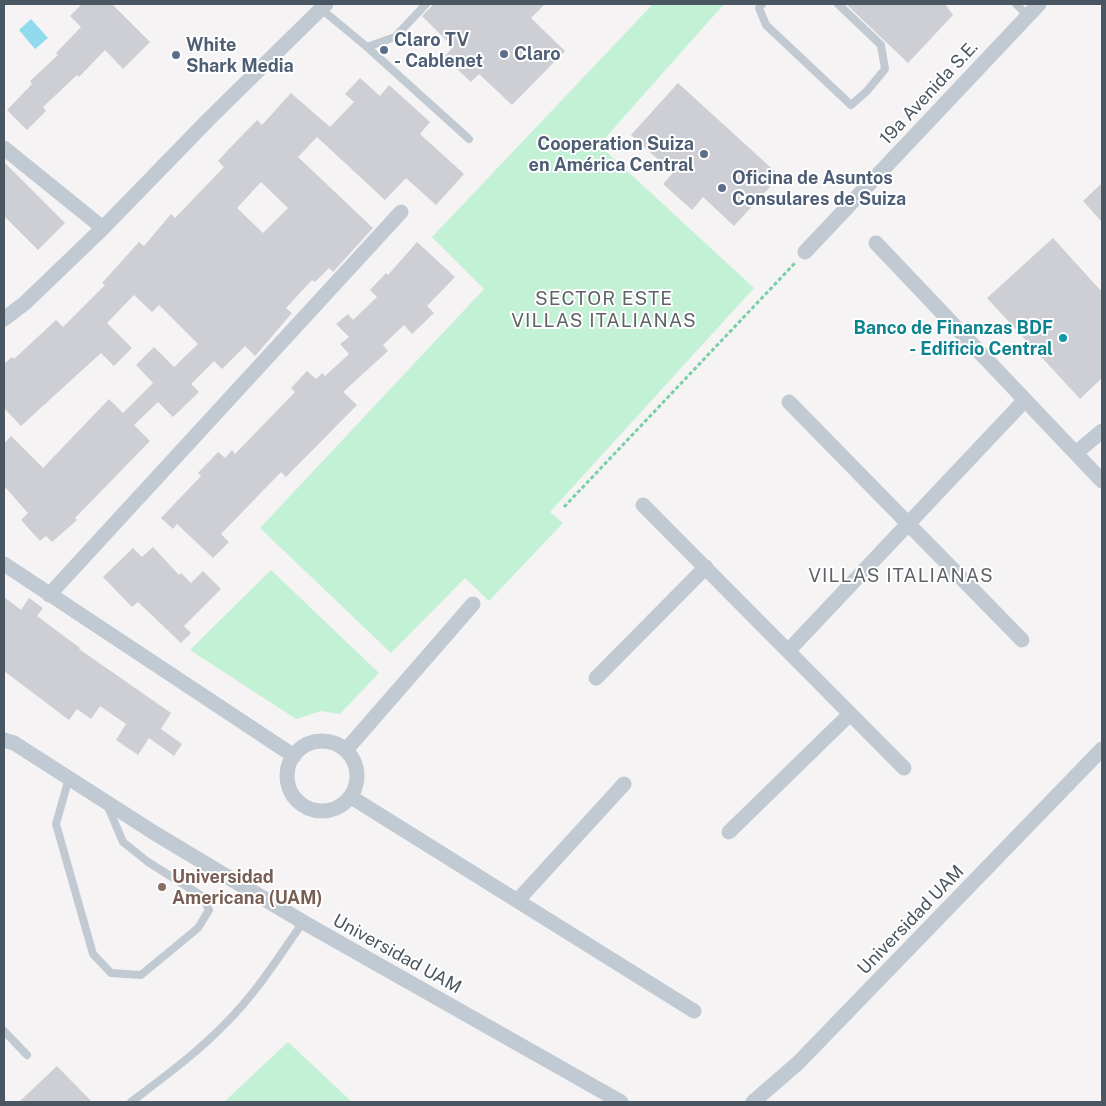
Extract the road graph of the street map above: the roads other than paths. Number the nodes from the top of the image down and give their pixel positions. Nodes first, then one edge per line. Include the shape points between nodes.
1 (426, 4) edge
2 (762, 4) edge
3 (838, 4) edge
4 (1016, 4) edge
5 (1039, 4) edge
6 (323, 6) edge
7 (1027, 16) junction
8 (368, 47) junction
9 (469, 139) dead end
10 (4, 148) edge
11 (401, 212) dead end
12 (103, 228) junction
13 (876, 243) dead end
14 (805, 252) road end
15 (4, 319) edge
16 (1025, 400) junction
17 (789, 402) dead end
18 (1099, 434) edge
19 (1077, 452) junction
20 (1102, 481) edge
21 (643, 505) dead end
22 (908, 526) junction
23 (4, 564) edge
24 (706, 566) junction
25 (49, 595) junction
26 (473, 604) dead end
27 (1022, 640) dead end
28 (789, 650) junction
29 (596, 678) dead end
30 (850, 714) junction
31 (4, 740) edge
32 (346, 750) junction
33 (1097, 754) edge
34 (294, 756) junction
35 (904, 768) dead end
36 (69, 778) junction
37 (624, 784) dead end
38 (351, 797) junction
39 (106, 802) junction
40 (729, 832) dead end
41 (518, 900) junction
42 (303, 922) junction
43 (694, 1011) dead end
44 (4, 1031) edge
45 (27, 1055) dead end
46 (131, 1102) edge
47 (621, 1102) edge
48 (753, 1102) edge

1 - 8 lane via 395,37
2 - 3 lane via 759,8 766,25 851,105 886,69 881,45
4 - 7 lane
5 - 7 street, 19a Avenida S.E.
6 - 8 lane
6 - 12 street
7 - 14 street, 19a Avenida S.E.
8 - 9 lane
10 - 12 street
11 - 25 street
12 - 15 street
13 - 16 street
16 - 19 street
16 - 22 street
17 - 22 street
18 - 19 street
19 - 20 street
21 - 24 street
22 - 27 street
22 - 28 street
23 - 25 street
24 - 28 street
24 - 29 street
25 - 34 street
26 - 32 street
28 - 30 street
30 - 35 street
30 - 40 street
31 - 36 street, Universidad UAM
32 - 34 street via 324,740 302,747
32 - 38 street via 356,764 357,781
33 - 48 street, Universidad UAM via 798,1063
34 - 38 street via 288,767 288,779 297,800 307,807 331,810
36 - 39 street, Universidad UAM
36 - 39 lane via 56,824 93,954 111,974 141,975 198,928 208,910 202,896 148,862 124,842
37 - 41 street
38 - 41 street
39 - 42 street, Universidad UAM
41 - 43 street
42 - 46 lane via 257,987 227,1022 188,1059
42 - 47 street, Universidad UAM
44 - 45 lane

